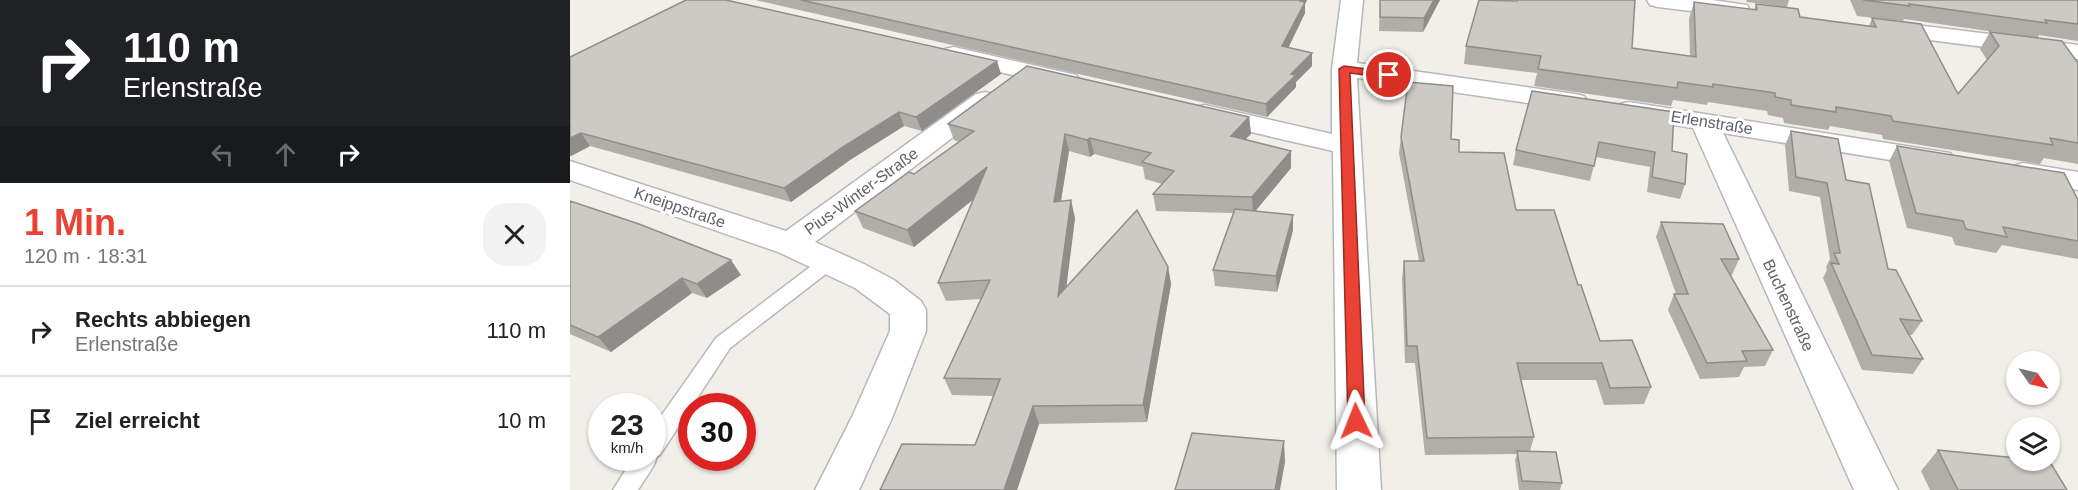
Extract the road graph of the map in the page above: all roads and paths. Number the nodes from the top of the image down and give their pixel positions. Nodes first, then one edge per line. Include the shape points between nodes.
1 (1353, 0) edge
2 (1658, 0) edge
3 (1763, 13) edge
4 (1856, 25) edge
5 (935, 50) edge
6 (2078, 52) edge
7 (1344, 69) junction
8 (1026, 70) junction
9 (1095, 86) edge
10 (1186, 108) edge
11 (1702, 121) junction
12 (1346, 146) junction
13 (1961, 162) edge
14 (1996, 168) edge
15 (570, 170) edge
16 (2078, 181) edge
17 (790, 244) junction
18 (829, 262) junction
19 (666, 427) edge
20 (637, 471) edge
21 (625, 490) edge
22 (837, 490) edge
23 (1359, 490) edge
24 (1876, 490) edge

1 - 7 street
2 - 3 street
4 - 6 street
5 - 8 street
7 - 11 street, Erlenstraße
7 - 12 street
8 - 9 street
8 - 17 street, Pius-Winter-Straße
10 - 12 street
11 - 13 street, Erlenstraße
11 - 24 street, Buchenstraße
12 - 23 street
14 - 16 street
15 - 17 street, Kneippstraße
17 - 18 street, Pius-Winter-Straße
18 - 19 lane via 723,343
18 - 22 street, Pius-Winter-Straße via 873,283 908,310 908,331
20 - 21 lane

